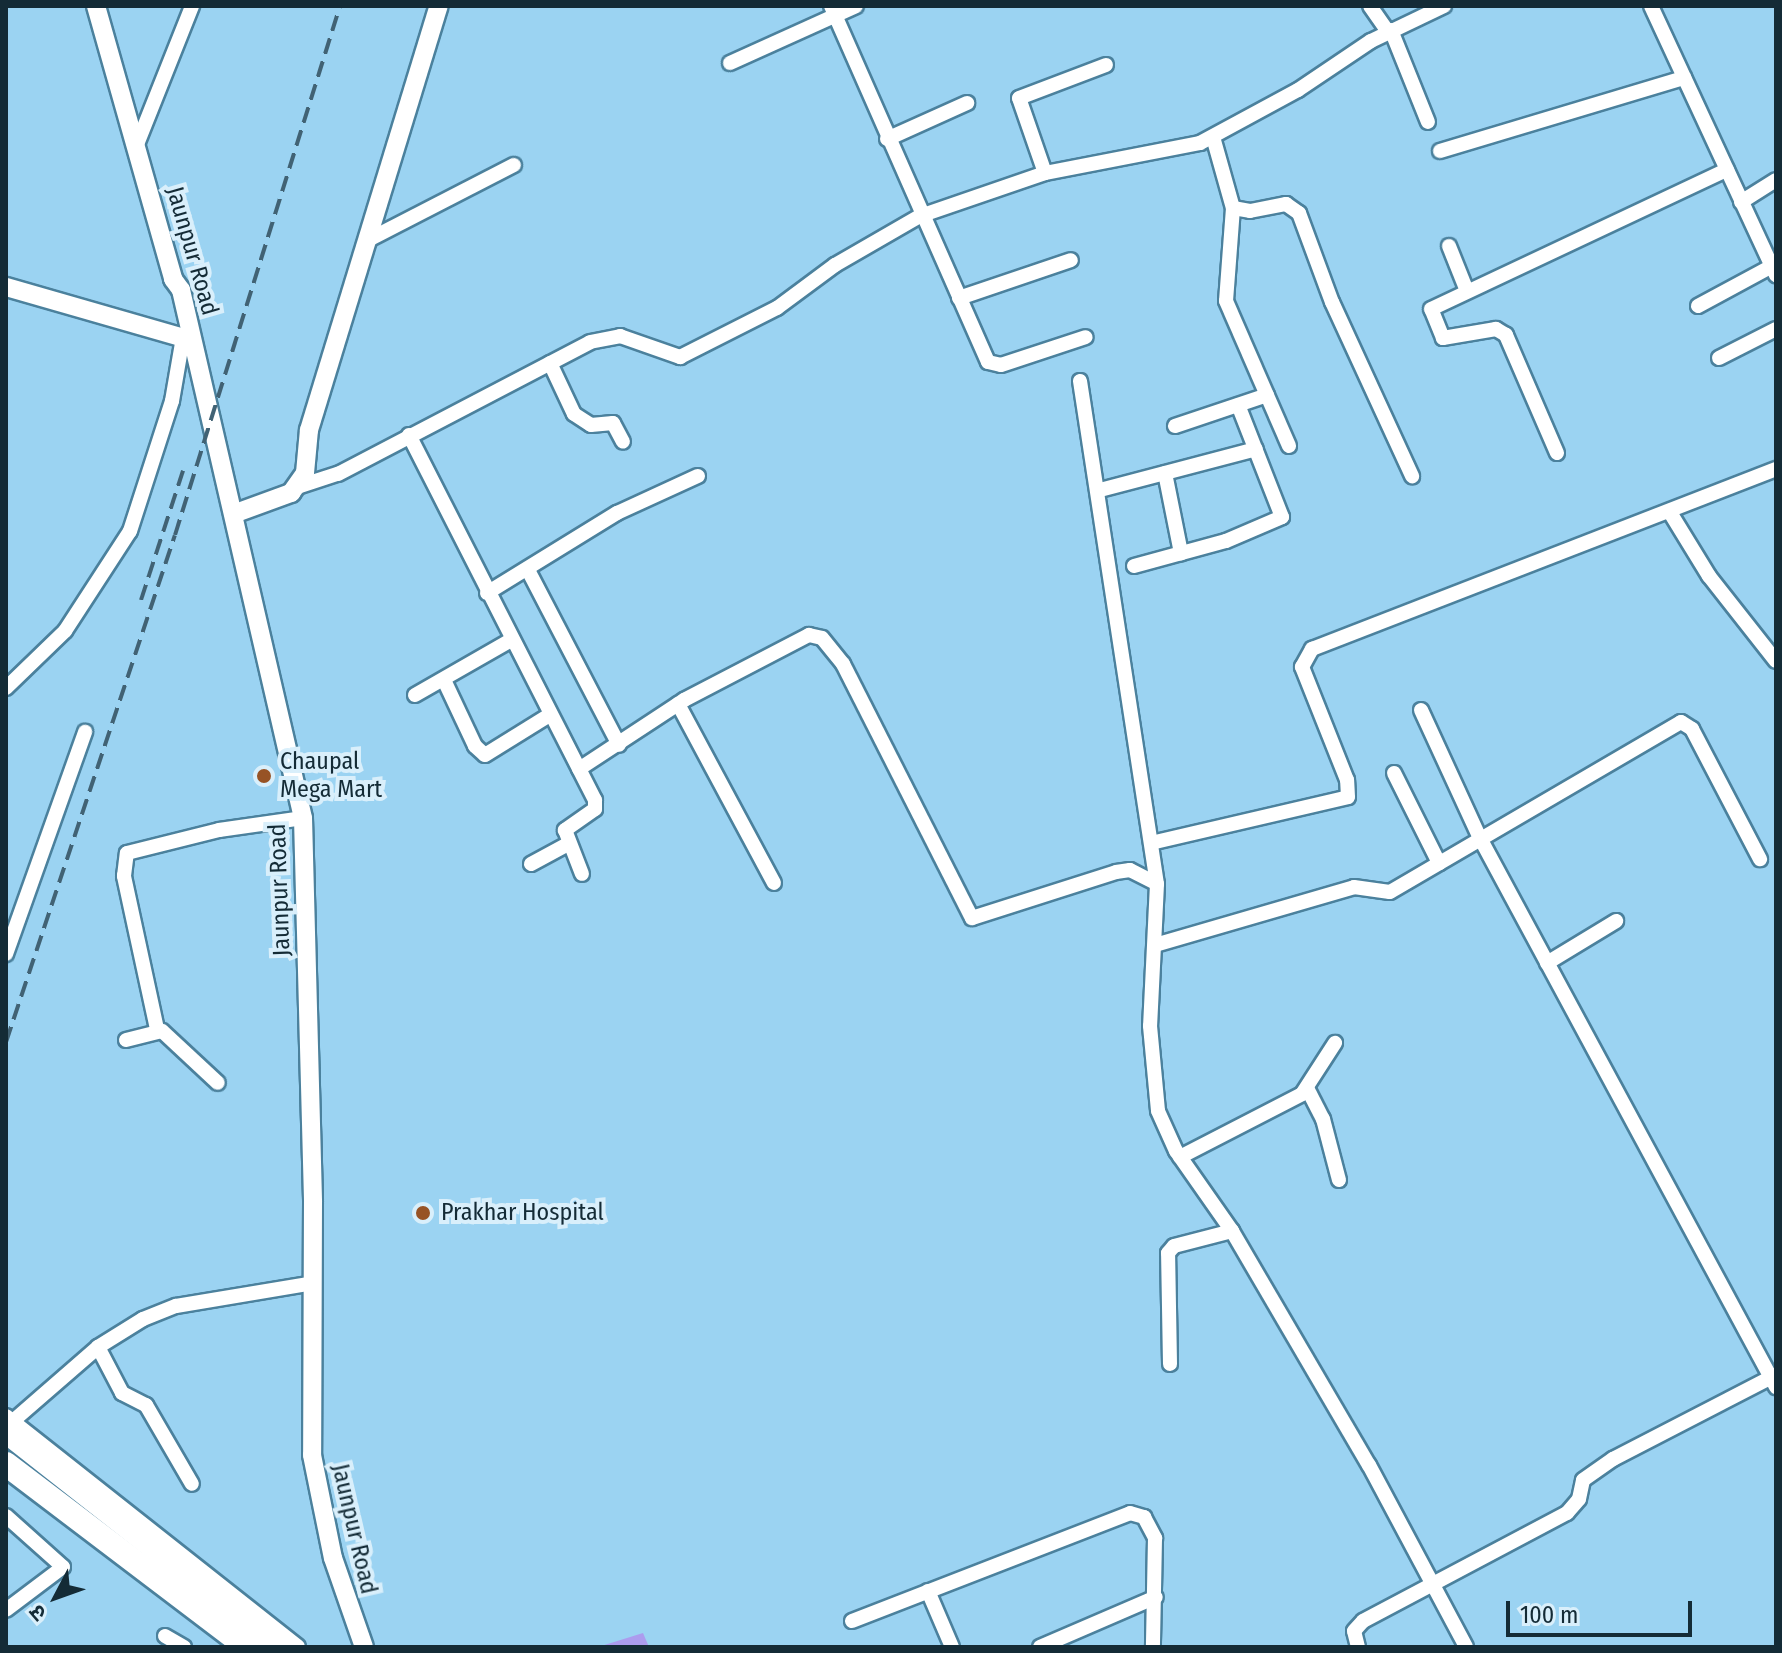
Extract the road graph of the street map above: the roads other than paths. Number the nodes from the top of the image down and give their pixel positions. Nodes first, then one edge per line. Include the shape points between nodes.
1 (96, 6) edge
2 (108, 6) edge
3 (192, 6) edge
4 (439, 6) edge
5 (856, 6) edge
6 (1370, 6) edge
7 (1444, 6) edge
8 (1651, 6) edge
9 (833, 11) edge
10 (1413, 12) edge
11 (1389, 31) junction
12 (730, 63) dead end
13 (1106, 65) dead end
14 (1684, 78) junction
15 (967, 103) dead end
16 (1428, 122) dead end
17 (1213, 137) junction
18 (140, 138) junction
19 (887, 139) junction
20 (1440, 151) dead end
21 (514, 165) dead end
22 (1727, 170) junction
23 (1045, 173) junction
24 (1776, 180) edge
25 (1741, 202) junction
26 (1233, 208) junction
27 (920, 216) junction
28 (368, 240) junction
29 (1449, 246) dead end
30 (1071, 260) dead end
31 (1774, 271) edge
32 (6, 287) edge
33 (1467, 291) junction
34 (959, 298) junction
35 (1698, 306) dead end
36 (1776, 329) edge
37 (1086, 337) dead end
38 (187, 338) junction
39 (1719, 358) dead end
40 (550, 363) junction
41 (1080, 381) dead end
42 (1267, 395) junction
43 (1238, 405) junction
44 (1175, 426) dead end
45 (409, 435) junction
46 (623, 442) dead end
47 (1289, 446) dead end
48 (1256, 449) junction
49 (1557, 453) dead end
50 (1776, 469) edge
51 (1165, 473) junction
52 (698, 476) dead end
53 (1412, 476) dead end
54 (300, 486) junction
55 (1100, 490) junction
56 (236, 513) junction
57 (1671, 514) junction
58 (1181, 553) junction
59 (1134, 566) dead end
60 (528, 570) junction
61 (487, 593) junction
62 (511, 640) junction
63 (1776, 661) edge
64 (444, 680) junction
65 (6, 688) edge
66 (415, 695) dead end
67 (678, 704) junction
68 (1421, 710) dead end
69 (548, 716) junction
70 (85, 732) dead end
71 (619, 745) junction
72 (579, 769) junction
73 (1394, 773) dead end
74 (303, 818) junction
75 (1480, 838) junction
76 (1151, 843) junction
77 (568, 844) junction
78 (1760, 859) dead end
79 (1439, 863) junction
80 (531, 864) dead end
81 (582, 874) dead end
82 (774, 883) dead end
83 (1157, 884) junction
84 (1616, 921) dead end
85 (1155, 945) junction
86 (6, 954) edge
87 (1547, 963) junction
88 (157, 1029) junction
89 (126, 1040) dead end
90 (1335, 1043) dead end
91 (218, 1083) dead end
92 (1307, 1088) junction
93 (1180, 1157) junction
94 (1339, 1180) dead end
95 (1232, 1231) junction
96 (313, 1283) junction
97 (98, 1347) junction
98 (1170, 1364) dead end
99 (1774, 1380) edge
100 (8, 1423) edge
101 (6, 1464) edge
102 (192, 1484) dead end
103 (6, 1516) edge
104 (1434, 1584) junction
105 (928, 1591) junction
106 (1156, 1597) junction
107 (6, 1610) edge
108 (852, 1621) dead end
109 (165, 1636) dead end
110 (184, 1647) edge
111 (247, 1647) edge
112 (280, 1647) edge
113 (298, 1647) edge
114 (364, 1647) edge
115 (952, 1647) edge
116 (1040, 1647) edge
117 (1153, 1647) edge
118 (1358, 1647) edge
119 (1466, 1647) edge

1 - 18 street
2 - 18 street
3 - 18 street
4 - 28 street
5 - 9 street
6 - 11 street
7 - 10 street
8 - 14 street
9 - 12 street
9 - 19 street
10 - 11 street
11 - 16 street
11 - 17 street
13 - 23 street via 1019,98
14 - 20 street
14 - 22 street
15 - 19 street
17 - 23 street
17 - 26 street
18 - 38 street, Jaunpur Road via 183,277
19 - 27 street
21 - 28 street
22 - 25 street
22 - 33 street
23 - 27 street
24 - 25 street
25 - 31 street
26 - 42 street via 1226,301
26 - 53 street via 1250,211 1286,204 1299,213 1332,302
27 - 34 street
27 - 40 street via 835,265 777,308 680,357 611,335
28 - 54 street via 309,430
29 - 33 street
30 - 34 street
31 - 35 street
32 - 38 street
33 - 49 street via 1431,309 1439,334 1447,339 1496,329 1506,335
34 - 37 street via 988,362 996,366
36 - 39 street
38 - 56 street, Jaunpur Road
38 - 65 street via 130,531 65,631
40 - 45 street
40 - 46 street via 574,414 591,425 613,423
41 - 55 street
42 - 43 street
42 - 47 street
43 - 44 street
43 - 48 street
45 - 54 street via 338,474
45 - 61 street
48 - 51 street
48 - 58 street via 1282,517
50 - 57 street
51 - 55 street
51 - 58 street
52 - 60 street via 617,513
54 - 56 street
55 - 76 street via 1115,635
56 - 74 street, Jaunpur Road
57 - 63 street via 1709,576
57 - 76 street via 1478,581 1312,649 1304,657 1306,682 1347,780 1348,797
58 - 59 street
60 - 61 street
60 - 71 street
61 - 62 street
62 - 64 street
62 - 69 street
64 - 66 street
64 - 69 street via 475,746 485,755
67 - 71 street
67 - 82 street
67 - 83 street via 796,638 822,638 843,664 972,918 1116,872 1130,870
68 - 75 street
69 - 72 street
70 - 86 street
71 - 72 street
72 - 77 street via 597,806 565,830
73 - 79 street
74 - 88 street via 219,830 127,853 124,876
74 - 96 street, Jaunpur Road
75 - 78 street via 1681,722 1692,729
75 - 79 street
75 - 87 street
76 - 83 street
77 - 80 street
77 - 81 street
79 - 85 street via 1390,892 1354,887
83 - 85 street
84 - 87 street
85 - 93 street via 1153,1077 1158,1111
87 - 99 street
88 - 89 street
88 - 91 street
90 - 92 street
92 - 93 street via 1287,1105
92 - 94 street via 1323,1119
93 - 95 street
95 - 98 street via 1174,1246 1168,1253
95 - 104 street
96 - 97 street via 176,1306
96 - 114 street, Jaunpur Road via 312,1455 333,1558
97 - 100 street
97 - 102 street via 122,1393 146,1405
99 - 104 street via 1613,1459 1583,1480 1579,1499 1567,1513
100 - 112 highway
100 - 113 street
101 - 111 highway
103 - 107 street via 63,1567
104 - 118 street via 1356,1627
104 - 119 street
105 - 106 street via 1130,1513 1144,1517 1155,1538
105 - 108 street
105 - 115 street
106 - 116 street
106 - 117 street
109 - 110 street

